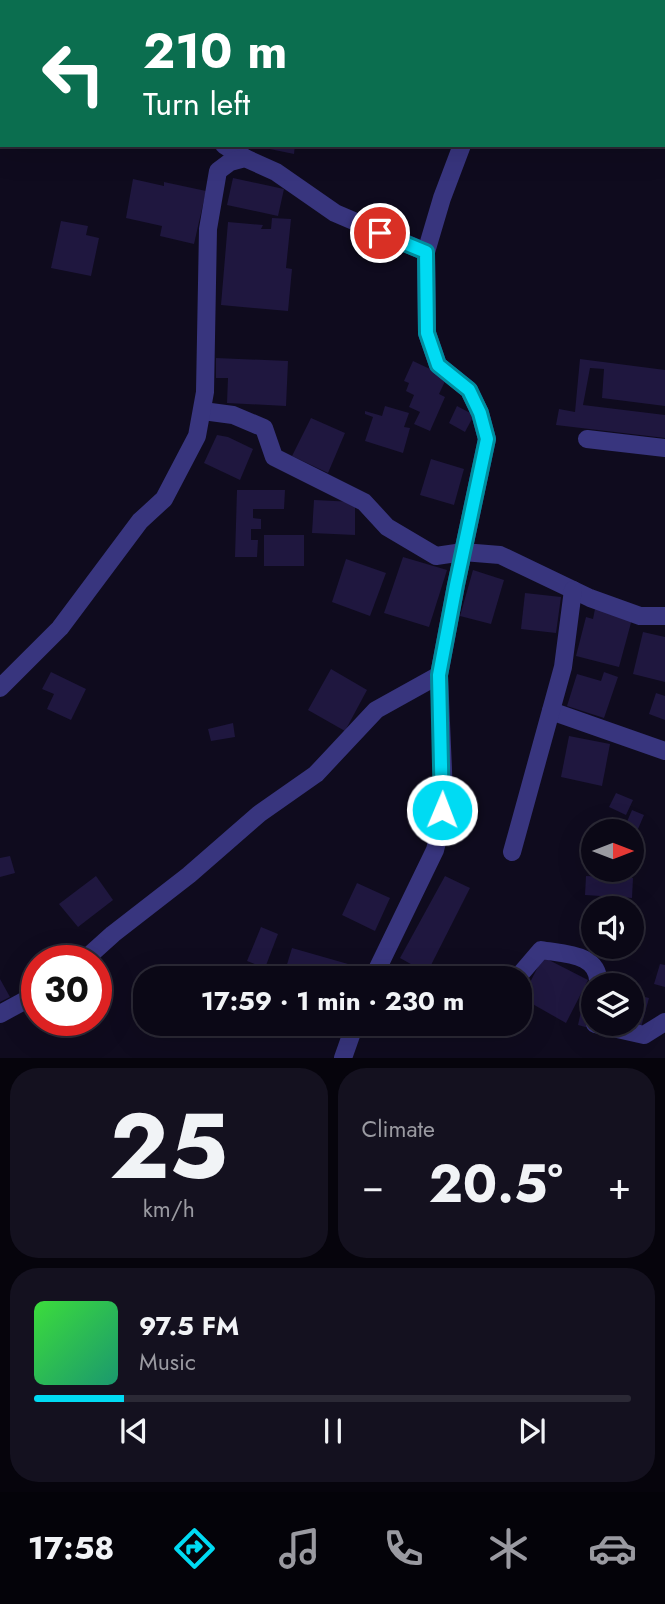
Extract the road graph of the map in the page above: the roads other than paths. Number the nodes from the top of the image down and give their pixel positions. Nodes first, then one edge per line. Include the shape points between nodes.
1 (226, 147) edge
2 (461, 147) edge
3 (245, 158) junction
4 (426, 252) junction
5 (203, 411) junction
6 (587, 439) dead end
7 (665, 448) edge
8 (463, 552) junction
9 (573, 590) junction
10 (665, 616) edge
11 (439, 675) junction
12 (0, 688) edge
13 (551, 711) junction
14 (665, 751) edge
15 (512, 852) dead end
16 (101, 945) edge
17 (379, 966) edge
18 (527, 966) edge
19 (597, 973) edge
20 (21, 1003) edge
21 (0, 1014) edge
22 (665, 1022) edge
23 (644, 1035) edge
24 (351, 1036) edge
25 (343, 1058) edge

1 - 3 street
2 - 4 street
3 - 4 street via 276,172 335,213
3 - 5 street via 218,171 208,229
4 - 8 street via 427,333 438,365 469,390 487,439
5 - 8 street via 233,415 264,428 274,457 364,502 387,527 436,556
5 - 12 street via 197,436 164,499 140,521 60,628
6 - 7 street
8 - 9 street via 500,555
8 - 11 street
9 - 10 street via 640,616
9 - 13 street via 563,667
11 - 16 street via 376,710 316,774 259,814
11 - 17 street via 441,826 435,850
13 - 14 street
13 - 15 street
18 - 19 street via 541,950 581,957 594,965
20 - 21 street
22 - 23 street
24 - 25 street

